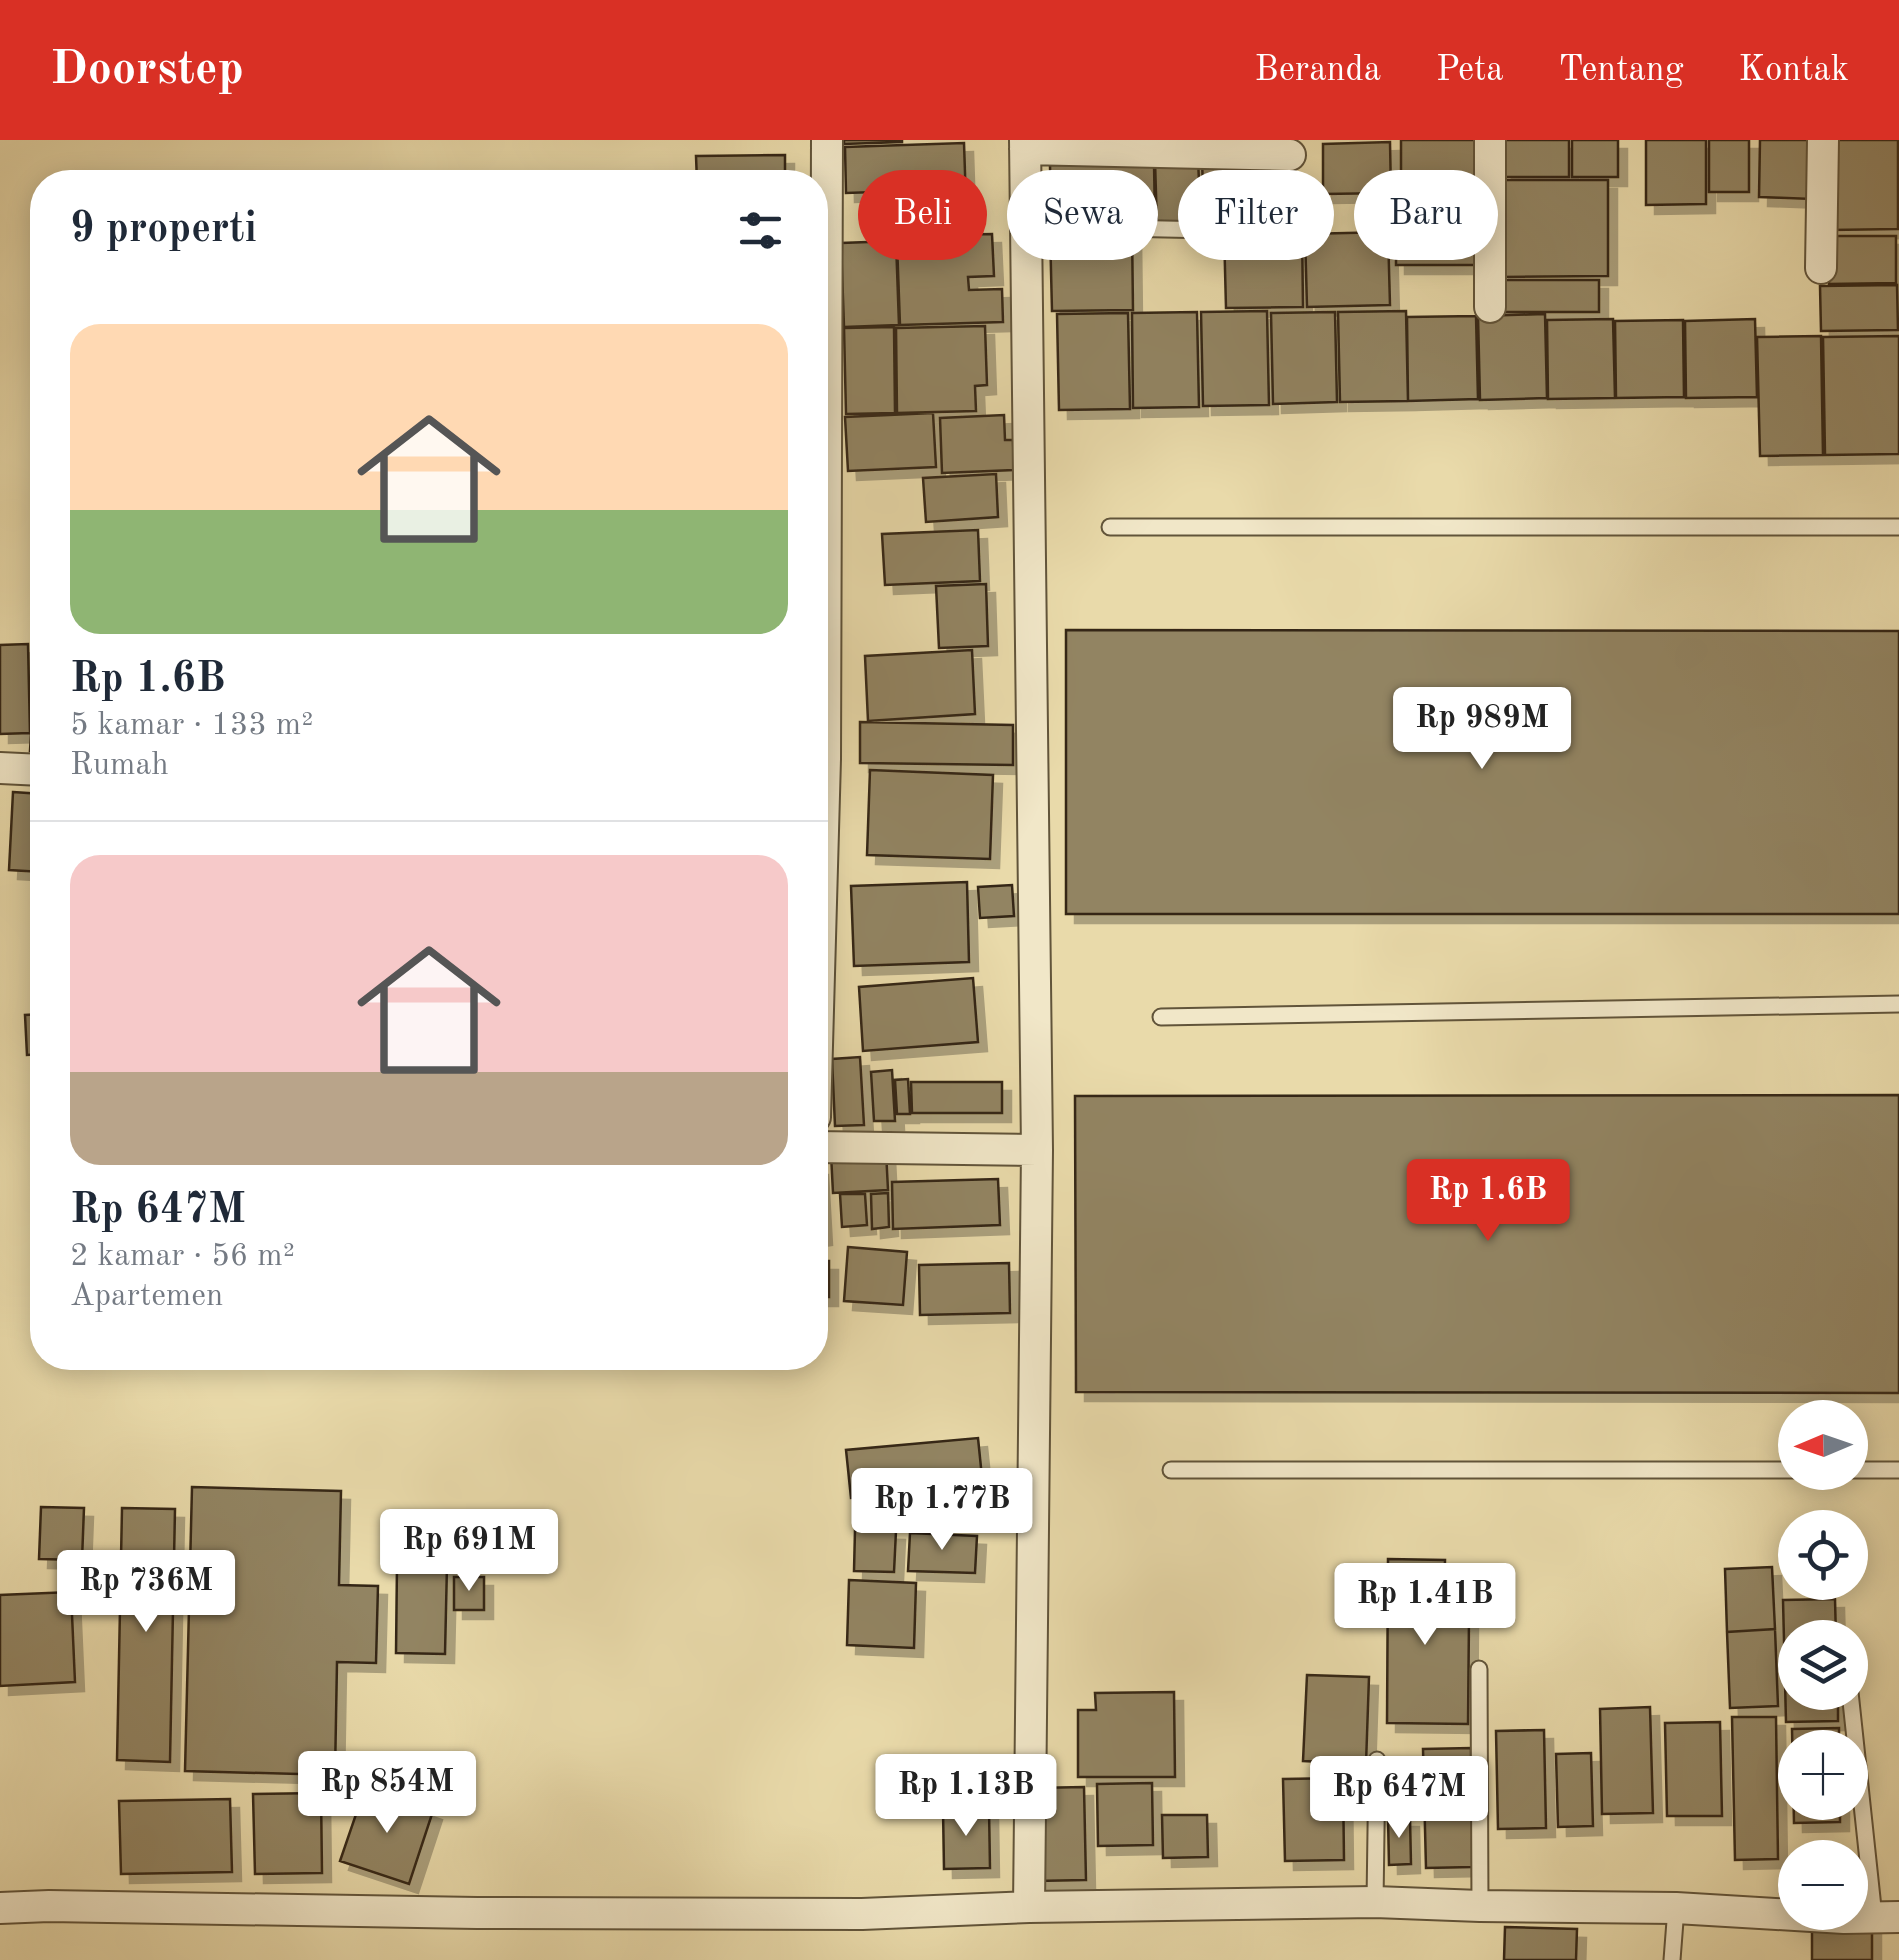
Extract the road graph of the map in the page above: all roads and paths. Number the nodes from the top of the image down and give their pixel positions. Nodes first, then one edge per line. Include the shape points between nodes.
1 (827, 140) edge
2 (1490, 140) edge
3 (1823, 140) edge
4 (1025, 144) edge
5 (1290, 155) dead end
6 (827, 170) edge
7 (1025, 170) edge
8 (1026, 260) edge
9 (1821, 268) dead end
10 (1490, 308) dead end
11 (1110, 527) dead end
12 (1899, 527) edge
13 (0, 768) edge
14 (30, 769) edge
15 (1899, 1004) edge
16 (1161, 1016) dead end
17 (828, 1147) edge
18 (1036, 1150) junction
19 (1171, 1470) dead end
20 (1778, 1470) edge
21 (1868, 1470) edge
22 (1899, 1470) edge
23 (1479, 1669) dead end
24 (1853, 1710) edge
25 (1377, 1760) dead end
26 (1374, 1902) junction
27 (1480, 1906) junction
28 (1028, 1907) junction
29 (0, 1908) edge
30 (1676, 1908) junction
31 (1886, 1917) edge
32 (1672, 1960) edge

1 - 6 street
2 - 10 street
3 - 9 street
4 - 5 street
4 - 7 street
8 - 18 street
11 - 12 lane
13 - 14 street
15 - 16 lane
17 - 18 street
18 - 28 street
19 - 20 lane
21 - 22 lane
23 - 27 lane
24 - 31 lane
25 - 26 lane
26 - 27 street
26 - 28 street
27 - 30 street
28 - 29 street via 862,1914
30 - 31 street
30 - 32 lane

